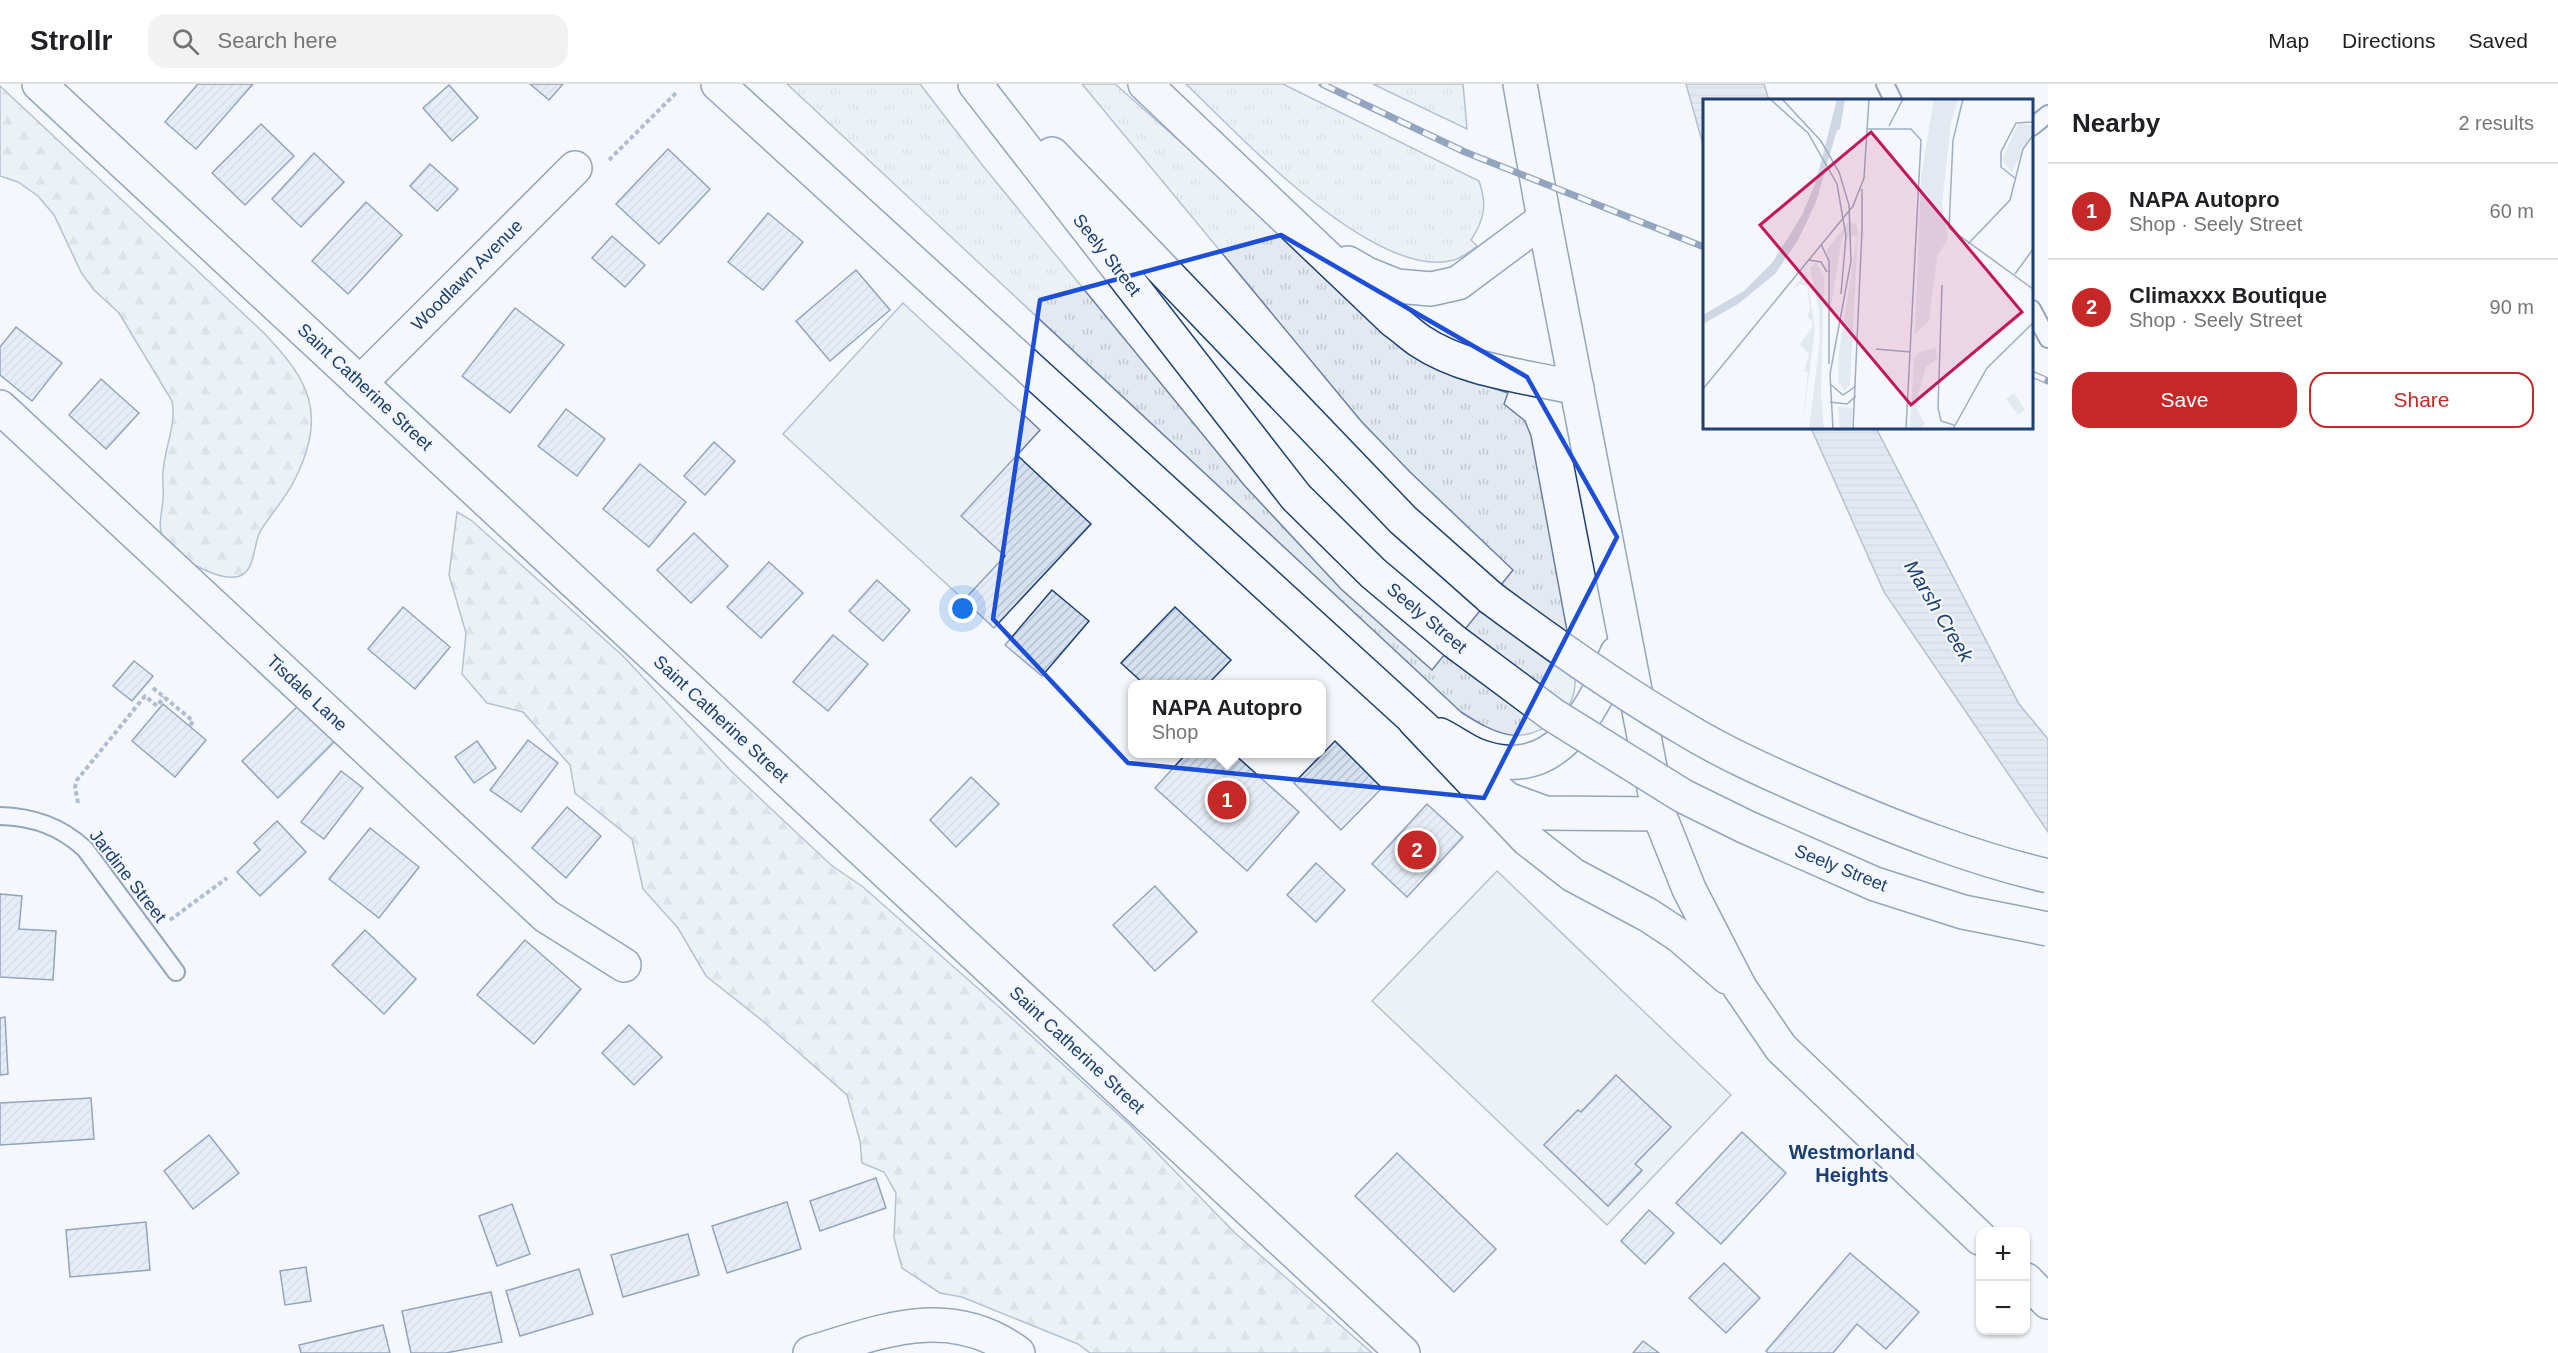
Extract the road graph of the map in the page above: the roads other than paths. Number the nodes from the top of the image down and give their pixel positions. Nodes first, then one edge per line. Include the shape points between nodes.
1 (39, 84) edge
2 (718, 84) edge
3 (975, 84) edge
4 (986, 84) edge
5 (1145, 84) edge
6 (1520, 84) edge
7 (1885, 84) edge
8 (1892, 99) edge
9 (2048, 113) edge
10 (2033, 125) edge
11 (574, 168) road end
12 (1544, 219) junction
13 (1312, 242) junction
14 (2033, 313) edge
15 (2048, 339) edge
16 (360, 383) junction
17 (1577, 388) junction
18 (0, 407) edge
19 (1624, 636) junction
20 (1415, 721) junction
21 (1659, 814) junction
22 (0, 816) edge
23 (2048, 876) edge
24 (2048, 929) edge
25 (624, 965) dead end
26 (176, 972) dead end
27 (1740, 988) junction
28 (1976, 1234) edge
29 (2030, 1286) edge
30 (2048, 1302) edge
31 (810, 1353) edge
32 (1018, 1353) edge
33 (1402, 1353) edge

1 - 16 main road, Saint Catherine Street
2 - 20 main road
3 - 24 main road, Seely Street, bridge via 1296,497 1373,573 1455,642 1553,715 1683,796 1746,827 1875,884 1963,912
4 - 23 main road, Seely Street, bridge via 1403,520 1491,598 1594,672 1682,728 1755,768 1890,826 1997,865
5 - 13 main road
6 - 12 main road
7 - 8 lane
9 - 10 lane
11 - 16 main road, Woodlawn Avenue
12 - 13 main road via 1458,283 1431,288 1397,286 1367,274
12 - 17 main road
13 - 17 main road via 1394,321 1445,355
14 - 15 lane
16 - 33 main road, Saint Catherine Street
17 - 19 main road
18 - 25 main road, Tisdale Lane via 546,916
19 - 20 main road via 1599,694 1577,729 1532,760 1508,763 1476,755
19 - 21 main road
20 - 21 main road via 1507,799 1545,813
20 - 27 main road via 1527,839 1573,874 1680,936
21 - 27 main road via 1689,889
22 - 26 lane, Jardine Street via 42,822 73,837
27 - 28 main road via 1781,1048
29 - 30 main road
31 - 32 main road via 891,1328 931,1324 969,1328

